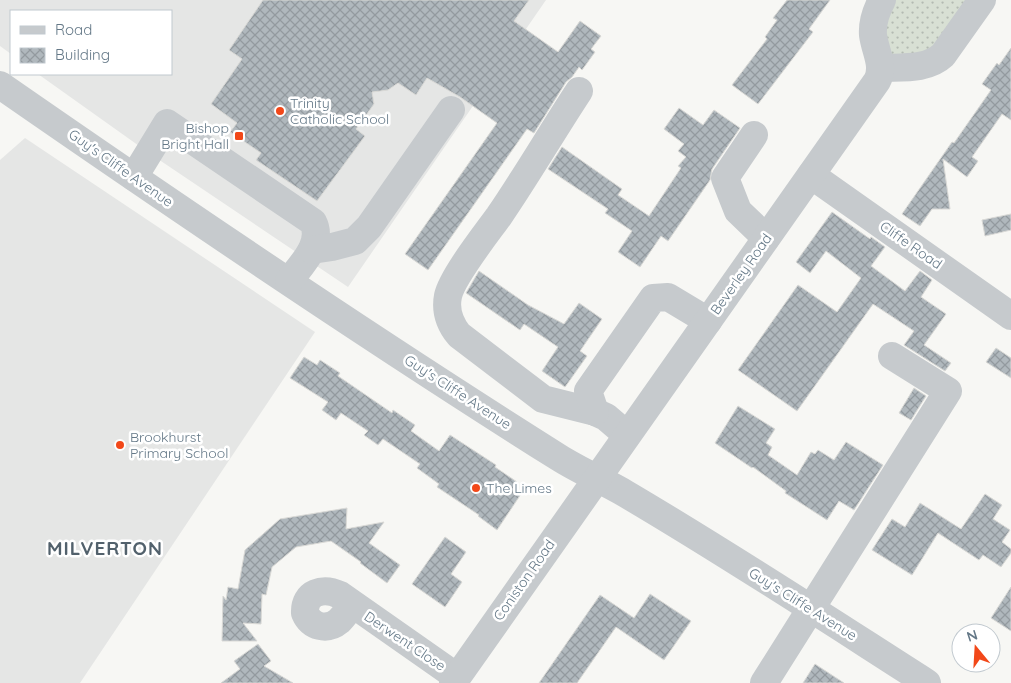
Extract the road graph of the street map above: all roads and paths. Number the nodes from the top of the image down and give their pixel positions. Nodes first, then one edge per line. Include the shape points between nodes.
1 (882, 0) edge
2 (982, 0) edge
3 (881, 68) junction
4 (0, 84) edge
5 (579, 91) dead end
6 (451, 110) dead end
7 (754, 135) dead end
8 (811, 175) junction
9 (134, 177) junction
10 (766, 238) junction
11 (312, 250) junction
12 (290, 281) junction
13 (1011, 316) edge
14 (708, 321) junction
15 (892, 356) dead end
16 (595, 412) junction
17 (627, 435) junction
18 (596, 478) junction
19 (352, 605) dead end
20 (812, 609) junction
21 (455, 680) edge
22 (764, 683) edge
23 (927, 683) edge

1 - 3 street via 873,25
2 - 3 street via 937,60 923,66
3 - 8 street, Beverley Road via 877,81
4 - 9 street, Guy's Cliffe Avenue
5 - 16 street via 455,280 447,306 452,327 459,335 543,399
6 - 11 street via 369,227 355,241
7 - 10 street via 725,178 738,211
8 - 10 street, Beverley Road
8 - 13 street, Cliffe Road
9 - 11 street via 167,123 309,218 316,227
9 - 12 street, Guy's Cliffe Avenue
10 - 14 street, Beverley Road
11 - 12 street
12 - 18 street, Guy's Cliffe Avenue via 561,459
14 - 16 street via 668,297 652,298 588,391
14 - 17 street, Beverley Road
15 - 20 street via 948,391
16 - 17 street
17 - 18 street, Beverley Road
18 - 20 street, Guy's Cliffe Avenue
18 - 21 street, Coniston Road
19 - 21 street, Derwent Close
20 - 22 street
20 - 23 street, Guy's Cliffe Avenue

